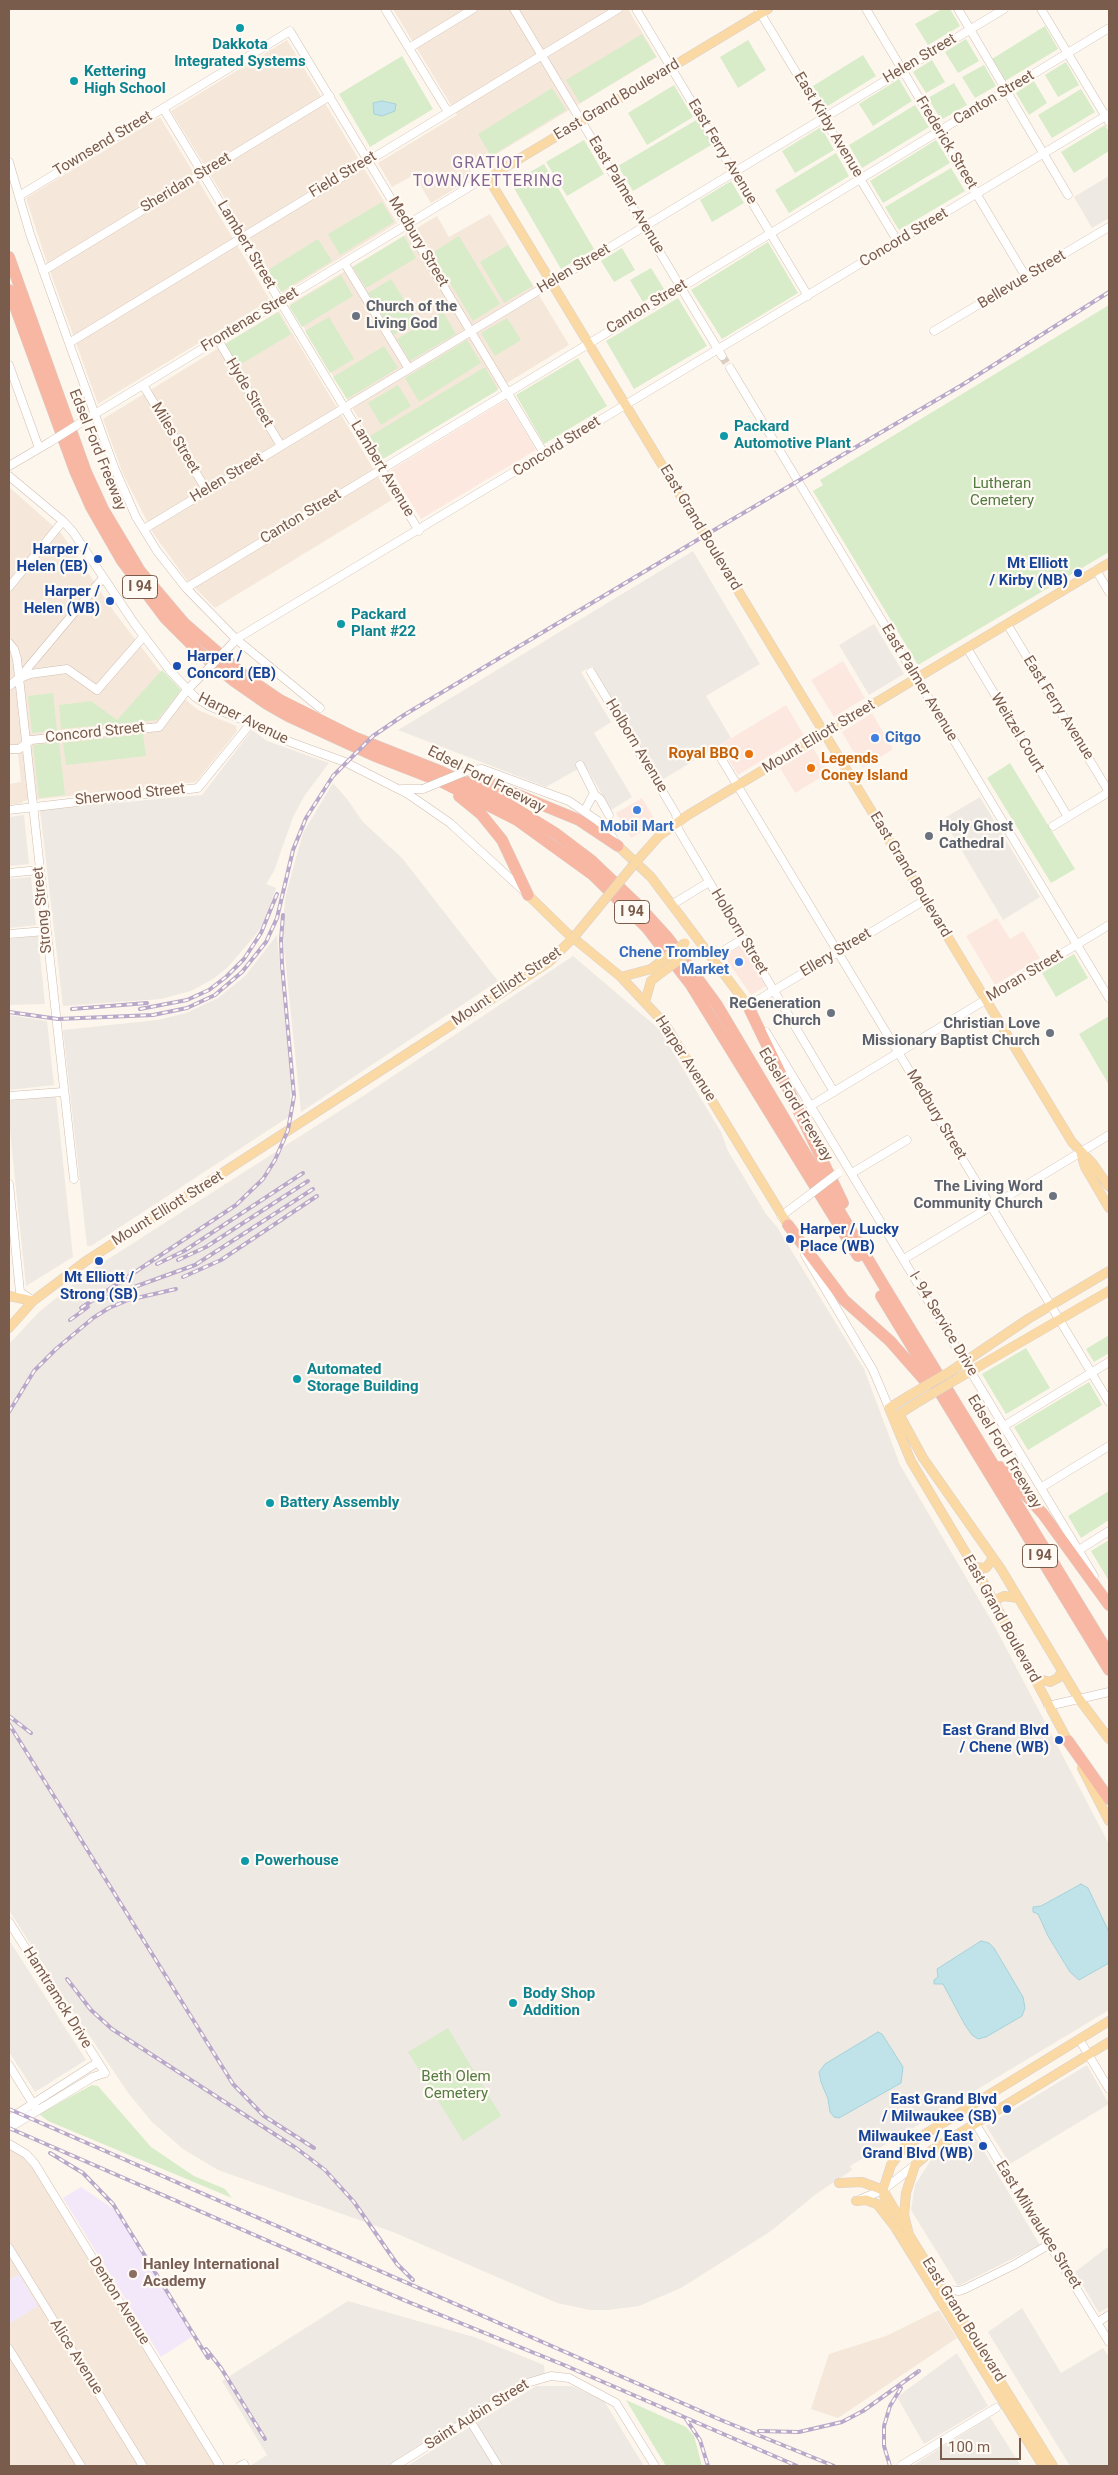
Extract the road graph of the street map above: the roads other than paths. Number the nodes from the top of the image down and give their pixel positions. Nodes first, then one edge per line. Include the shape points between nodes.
1 (385, 9) edge
2 (473, 9) edge
3 (514, 9) edge
4 (618, 9) edge
5 (636, 9) edge
6 (866, 9) edge
7 (958, 9) edge
8 (1004, 9) edge
9 (1041, 9) edge
10 (762, 10) edge
11 (1109, 28) edge
12 (970, 30) junction
13 (290, 31) joint
14 (409, 48) junction
15 (1068, 53) junction
16 (542, 55) junction
17 (672, 67) junction
18 (902, 70) junction
19 (1005, 91) junction
20 (330, 96) junction
21 (163, 108) junction
22 (448, 112) junction
23 (1108, 117) edge
24 (824, 118) junction
25 (582, 122) junction
26 (939, 131) junction
27 (1044, 153) junction
28 (368, 160) junction
29 (9, 162) edge
30 (203, 172) junction
31 (734, 172) junction
32 (860, 178) junction
33 (493, 179) junction
34 (976, 194) junction
35 (1068, 194) dead end
36 (19, 196) junction
37 (407, 225) junction
38 (645, 227) junction
39 (1109, 227) edge
40 (771, 233) junction
41 (242, 236) junction
42 (898, 242) junction
43 (9, 257) edge
44 (344, 264) junction
45 (43, 271) junction
46 (1026, 277) junction
47 (551, 283) junction
48 (681, 287) junction
49 (9, 290) edge
50 (808, 296) junction
51 (281, 302) junction
52 (471, 331) junction
53 (934, 331) dead end
54 (218, 340) junction
55 (68, 343) junction
56 (588, 343) junction
57 (721, 353) junction
58 (9, 366) edge
59 (730, 368) tunnel mouth
60 (408, 369) junction
61 (11, 378) edge
62 (143, 385) junction
63 (507, 392) junction
64 (625, 405) junction
65 (345, 407) junction
66 (95, 414) junction
67 (281, 446) junction
68 (39, 448) junction
69 (545, 455) junction
70 (9, 466) edge
71 (382, 468) junction
72 (9, 478) edge
73 (207, 491) junction
74 (63, 521) junction
75 (144, 529) junction
76 (419, 531) junction
77 (1109, 563) edge
78 (1096, 570) junction
79 (103, 578) junction
80 (9, 587) edge
81 (186, 588) junction
82 (1109, 592) edge
83 (1006, 624) junction
84 (144, 636) junction
85 (234, 642) junction
86 (9, 643) edge
87 (967, 648) junction
88 (591, 672) dead end
89 (916, 678) junction
90 (18, 679) junction
91 (9, 686) edge
92 (187, 690) junction
93 (320, 708) dead end
94 (251, 723) junction
95 (824, 733) junction
96 (25, 744) junction
97 (9, 750) edge
98 (716, 750) dead end
99 (580, 765) dead end
100 (442, 782) junction
101 (462, 782) junction
102 (392, 785) junction
103 (737, 786) junction
104 (423, 789) junction
105 (1109, 792) edge
106 (594, 794) junction
107 (421, 802) junction
108 (32, 808) junction
109 (9, 810) edge
110 (585, 810) junction
111 (609, 815) dead end
112 (1068, 817) junction
113 (677, 822) junction
114 (1053, 826) dead end
115 (618, 846) junction
116 (635, 862) junction
117 (39, 870) junction
118 (9, 873) edge
119 (709, 882) junction
120 (528, 895) junction
121 (925, 900) junction
122 (672, 904) junction
123 (1109, 925) edge
124 (692, 928) junction
125 (46, 931) junction
126 (9, 934) edge
127 (574, 937) junction
128 (743, 939) junction
129 (1077, 945) junction
130 (688, 947) junction
131 (838, 952) junction
132 (713, 956) junction
133 (654, 972) junction
134 (621, 976) junction
135 (774, 990) junction
136 (1109, 998) edge
137 (986, 1000) junction
138 (645, 1002) junction
139 (748, 1006) junction
140 (898, 1053) junction
141 (63, 1092) junction
142 (834, 1092) junction
143 (9, 1096) edge
144 (812, 1105) junction
145 (1109, 1135) edge
146 (907, 1140) dead end
147 (1081, 1152) junction
148 (846, 1164) junction
149 (852, 1173) junction
150 (74, 1179) dead end
151 (9, 1184) edge
152 (1109, 1187) edge
153 (991, 1207) junction
154 (1109, 1208) edge
155 (784, 1221) junction
156 (904, 1259) junction
157 (1109, 1271) edge
158 (1109, 1277) edge
159 (881, 1281) junction
160 (1085, 1286) junction
161 (1109, 1291) edge
162 (9, 1296) edge
163 (33, 1301) junction
164 (1050, 1305) junction
165 (1058, 1319) junction
166 (9, 1328) edge
167 (965, 1362) junction
168 (1109, 1362) edge
169 (970, 1371) junction
170 (1091, 1372) junction
171 (912, 1400) junction
172 (1109, 1402) edge
173 (946, 1403) junction
174 (890, 1408) junction
175 (896, 1416) junction
176 (1004, 1426) junction
177 (1109, 1446) edge
178 (990, 1458) junction
179 (1042, 1488) junction
180 (1109, 1531) edge
181 (1079, 1550) junction
182 (993, 1558) junction
183 (974, 1567) junction
184 (1018, 1598) junction
185 (993, 1601) junction
186 (1109, 1603) edge
187 (1109, 1654) edge
188 (1109, 1670) edge
189 (1062, 1671) junction
190 (1033, 1677) junction
191 (1107, 1692) edge
192 (1079, 1699) junction
193 (1048, 1706) junction
194 (1109, 1739) edge
195 (1068, 1741) junction
196 (1109, 1798) edge
197 (1109, 1821) edge
198 (9, 1922) edge
199 (1109, 2021) edge
200 (1079, 2039) junction
201 (1109, 2042) edge
202 (1088, 2054) junction
203 (98, 2062) junction
204 (9, 2065) edge
205 (1020, 2075) junction
206 (1109, 2088) edge
207 (1026, 2093) junction
208 (36, 2107) junction
209 (966, 2108) junction
210 (9, 2120) edge
211 (975, 2123) junction
212 (9, 2128) edge
213 (9, 2144) edge
214 (915, 2165) junction
215 (839, 2183) dead end
216 (883, 2190) junction
217 (856, 2201) joint
218 (895, 2227) junction
219 (909, 2235) junction
220 (1050, 2244) junction
221 (9, 2248) edge
222 (926, 2268) junction
223 (951, 2290) dead end
224 (1109, 2315) edge
225 (1098, 2322) junction
226 (1109, 2342) edge
227 (9, 2349) edge
228 (995, 2380) junction
229 (996, 2408) dead end
230 (469, 2418) junction
231 (902, 2465) dead end
232 (81, 2466) edge
233 (143, 2466) edge
234 (220, 2466) edge
235 (395, 2466) edge
236 (498, 2466) edge
237 (655, 2466) edge
238 (1043, 2466) edge
239 (1053, 2466) edge

1 - 14 street
2 - 14 street
3 - 16 street, East Palmer Avenue
4 - 16 street, Field Street
5 - 17 street, East Ferry Avenue
6 - 18 street, Frederick Street
7 - 12 street
8 - 12 street, Helen Street
9 - 15 street
10 - 17 main road, East Grand Boulevard
10 - 24 street, East Kirby Avenue
11 - 15 street, Canton Street
12 - 18 street, Helen Street
12 - 19 street
13 - 20 street, Medbury Street
13 - 21 street, Townsend Street
14 - 22 street
15 - 19 street, Canton Street
15 - 23 street
16 - 22 street, Field Street
16 - 25 street, East Palmer Avenue
17 - 25 main road, East Grand Boulevard
17 - 31 street, East Ferry Avenue
18 - 24 street, Helen Street
18 - 26 street, Frederick Street
19 - 26 street, Canton Street
19 - 27 street
20 - 28 street, Medbury Street
20 - 30 street, Sheridan Street
21 - 30 street, Lambert Street
21 - 36 street, Townsend Street
22 - 28 street, Field Street
23 - 27 street, Concord Street
24 - 31 street, Helen Street
24 - 32 street, East Kirby Avenue
25 - 33 main road, East Grand Boulevard via 499,171
25 - 38 street, East Palmer Avenue
26 - 32 street, Canton Street
26 - 34 street, Frederick Street
27 - 34 street, Concord Street
27 - 35 street
28 - 37 street, Medbury Street
28 - 41 street, Field Street
29 - 36 street
30 - 41 street, Lambert Street
30 - 45 street, Sheridan Street
31 - 38 street, Helen Street
31 - 40 street, East Ferry Avenue
32 - 40 street, Canton Street
32 - 42 street, East Kirby Avenue
33 - 37 street, Frontenac Street via 479,181
33 - 47 main road, East Grand Boulevard via 494,188
34 - 42 street, Concord Street
34 - 46 street, Frederick Street
36 - 45 street
37 - 44 street, Frontenac Street
37 - 52 street, Medbury Street
38 - 47 street, Helen Street
38 - 48 street, East Palmer Avenue
39 - 46 street, Bellevue Street
40 - 48 street, Canton Street
40 - 50 street, East Ferry Avenue
41 - 51 street, Lambert Street
41 - 55 street, Field Street
42 - 50 street, Concord Street
43 - 101 highway, Edsel Ford Freeway / I 94 via 92,486 121,541 163,600 206,645 280,700 354,737
44 - 51 street, Frontenac Street
44 - 60 street
45 - 55 street
46 - 53 street, Bellevue Street
47 - 52 street, Helen Street
47 - 56 main road, East Grand Boulevard
48 - 56 street, Canton Street
48 - 57 street, East Palmer Avenue
49 - 100 highway, Edsel Ford Freeway / I 94 via 91,508 122,561 166,618 200,653 234,681 288,716
50 - 57 street, Concord Street
51 - 54 street, Frontenac Street
51 - 65 street, Lambert Street
52 - 60 street, Helen Street
52 - 63 street, Medbury Street
54 - 62 street, Frontenac Street
54 - 67 street, Hyde Street
55 - 66 street
56 - 63 street, Canton Street
56 - 64 main road, East Grand Boulevard
57 - 64 street, Concord Street
58 - 61 street
59 - 89 street, East Palmer Avenue
60 - 65 street, Helen Street
61 - 68 street
62 - 66 street, Frontenac Street
62 - 73 street, Miles Street
63 - 69 street, Medbury Street
63 - 71 street, Canton Street
64 - 69 street, Concord Street
64 - 95 main road, East Grand Boulevard
65 - 67 street, Helen Street
65 - 71 street, Lambert Avenue
66 - 68 street, Frontenac Street, bridge
66 - 75 street via 122,487
67 - 73 street, Helen Street
68 - 70 street, Frontenac Street
69 - 76 street, Concord Street
71 - 76 street, Lambert Avenue
71 - 81 street, Canton Street
72 - 74 street, Harper Avenue
73 - 75 street, Helen Street
74 - 79 street, Harper Avenue
74 - 80 street
75 - 81 street
76 - 85 street, Concord Street
77 - 78 main road, Mount Elliott Street
78 - 82 street
78 - 83 main road, Mount Elliott Street
79 - 84 street, Harper Avenue
79 - 90 street
81 - 85 street
83 - 87 main road, Mount Elliott Street
83 - 105 street, East Ferry Avenue
84 - 90 street via 97,690 67,669
84 - 92 street, Harper Avenue
85 - 92 street, Concord Street, bridge
85 - 93 street
86 - 90 street, Strong Street via 14,649
87 - 89 main road, Mount Elliott Street
87 - 112 street, Weitzel Court
88 - 113 street, Holborn Avenue via 676,814
89 - 95 main road, Mount Elliott Street
89 - 129 street, East Palmer Avenue
90 - 91 street
90 - 96 street, Strong Street
92 - 94 street, Harper Avenue via 209,706
92 - 96 street, Concord Street via 159,727 31,740
94 - 102 street, Harper Avenue
94 - 108 street, Sherwood Street via 198,788
95 - 103 main road, Mount Elliott Street
95 - 121 main road, East Grand Boulevard
96 - 97 street, Concord Street
96 - 108 street, Strong Street
98 - 103 street, Medbury Street
99 - 106 street
100 - 120 highway via 481,814 502,840
100 - 173 highway, Edsel Ford Freeway / I 94 via 517,820 577,862 627,906 658,941 691,984 729,1044
101 - 115 highway via 489,783 545,805 579,820
101 - 159 highway, Edsel Ford Freeway / I 94 via 508,804 592,861 668,938 717,1005
102 - 104 street, Harper Avenue via 407,790
102 - 107 street, Harper Avenue
103 - 113 main road, Mount Elliott Street
103 - 131 street, Medbury Street
104 - 107 street via 419,795
104 - 110 street, Harper Avenue, bridge via 469,770 482,770 569,801
105 - 112 street
106 - 110 street
106 - 111 street
107 - 120 street, Harper Avenue via 450,823
108 - 109 street, Sherwood Street
108 - 117 street, Strong Street
110 - 115 street, Harper Avenue
112 - 114 street
113 - 116 main road, Mount Elliott Street
113 - 119 street, Holborn Street
115 - 116 main road, Harper Avenue
116 - 122 main road, Harper Avenue
116 - 127 main road, Mount Elliott Street, bridge
117 - 118 street
117 - 125 street, Strong Street
119 - 122 street
119 - 128 street, Holborn Street
120 - 127 main road, Harper Avenue
121 - 131 street, Ellery Street
121 - 137 main road, East Grand Boulevard
122 - 124 main road
123 - 129 street, Moran Street
124 - 130 main road
124 - 132 main road
125 - 126 street
125 - 141 street, Strong Street
127 - 134 main road, Harper Avenue
127 - 163 main road, Mount Elliott Street via 549,962 86,1261
128 - 132 street
128 - 135 street, Holborn Street
129 - 136 street, East Palmer Avenue
129 - 137 street, Moran Street
130 - 132 main road
130 - 133 main road, bridge
131 - 135 street, Ellery Street
131 - 140 street, Medbury Street
132 - 139 main road
133 - 134 main road
133 - 138 main road
134 - 138 main road, Harper Avenue
135 - 139 street, Ellery Street
135 - 142 street, Holborn Street
137 - 140 street, Moran Street
137 - 147 main road, East Grand Boulevard
138 - 155 main road, Harper Avenue via 665,1024 688,1060
139 - 144 street
139 - 159 highway
140 - 142 street, Moran Street
140 - 153 street, Medbury Street
141 - 143 street
141 - 150 street, Strong Street
142 - 144 street, Moran Street
144 - 148 street
145 - 147 street
146 - 149 street
147 - 152 main road, East Grand Boulevard
147 - 153 street
147 - 154 main road, East Grand Boulevard via 1085,1167
148 - 149 street
148 - 155 street, bridge via 804,1199
149 - 156 street, I- 94 Service Drive
151 - 163 street via 20,1292
153 - 156 street
153 - 164 street, Medbury Street
155 - 173 highway via 844,1300 890,1341
155 - 174 street, Harper Avenue via 873,1370
156 - 167 street, I- 94 Service Drive
157 - 160 main road
158 - 160 main road
159 - 178 highway, Edsel Ford Freeway / I 94
160 - 164 main road
161 - 165 main road
162 - 163 main road
163 - 166 main road, Mount Elliott Street
164 - 165 street, Medbury Street
164 - 167 main road
165 - 169 main road
165 - 170 street, Medbury Street
167 - 169 street, I- 94 Service Drive
167 - 171 main road, bridge
168 - 170 street
169 - 171 main road, bridge
169 - 176 street, I- 94 Service Drive
170 - 172 street, Medbury Street
170 - 176 street
171 - 174 main road
171 - 175 main road
173 - 188 highway, Edsel Ford Freeway / I 94
174 - 175 main road, East Grand Boulevard
175 - 182 main road, East Grand Boulevard
175 - 183 main road, East Grand Boulevard via 914,1468
176 - 179 street, I- 94 Service Drive
177 - 179 street
178 - 186 highway via 1043,1514
178 - 187 highway, Edsel Ford Freeway / I 94
179 - 181 street
180 - 181 street
181 - 186 street
182 - 183 main road via 986,1568
182 - 184 main road, East Grand Boulevard
183 - 185 main road, East Grand Boulevard
184 - 185 main road via 1004,1596
184 - 189 main road, East Grand Boulevard
185 - 190 main road, East Grand Boulevard
189 - 190 main road via 1050,1682
189 - 192 main road, East Grand Boulevard
190 - 193 main road, East Grand Boulevard
191 - 192 street
192 - 193 street
192 - 194 main road, East Grand Boulevard
193 - 195 main road, East Grand Boulevard
195 - 196 highway
195 - 197 main road, East Grand Boulevard
198 - 203 street, Hamtramck Drive
199 - 200 main road
200 - 202 street
200 - 205 main road
201 - 202 main road
202 - 206 street
202 - 207 main road
203 - 208 street
203 - 208 street, Hamtramck Drive via 105,2073 93,2076
204 - 208 street
205 - 207 main road via 1028,2082
205 - 209 main road
207 - 211 main road
208 - 210 street
208 - 212 street
209 - 211 street, East Milwaukee Street
209 - 216 main road via 904,2148 894,2160
211 - 214 main road
211 - 220 street, East Milwaukee Street
213 - 234 street, Denton Avenue via 35,2164
214 - 216 street
214 - 219 main road, East Grand Boulevard via 906,2193 904,2215
215 - 216 main road via 862,2182
216 - 217 street
216 - 218 main road
216 - 219 main road
217 - 218 main road via 876,2204
218 - 222 main road, East Grand Boulevard
219 - 222 main road, East Grand Boulevard
220 - 223 street via 965,2289
220 - 225 street, East Milwaukee Street
221 - 233 street, Alice Avenue
222 - 228 main road, East Grand Boulevard
224 - 225 street
225 - 226 street, East Milwaukee Street
227 - 232 street
228 - 238 main road, East Grand Boulevard
228 - 239 main road, East Grand Boulevard
229 - 231 street
230 - 235 street, Saint Aubin Street
230 - 236 street
230 - 237 street, Saint Aubin Street via 532,2380 558,2376 570,2378 616,2404

